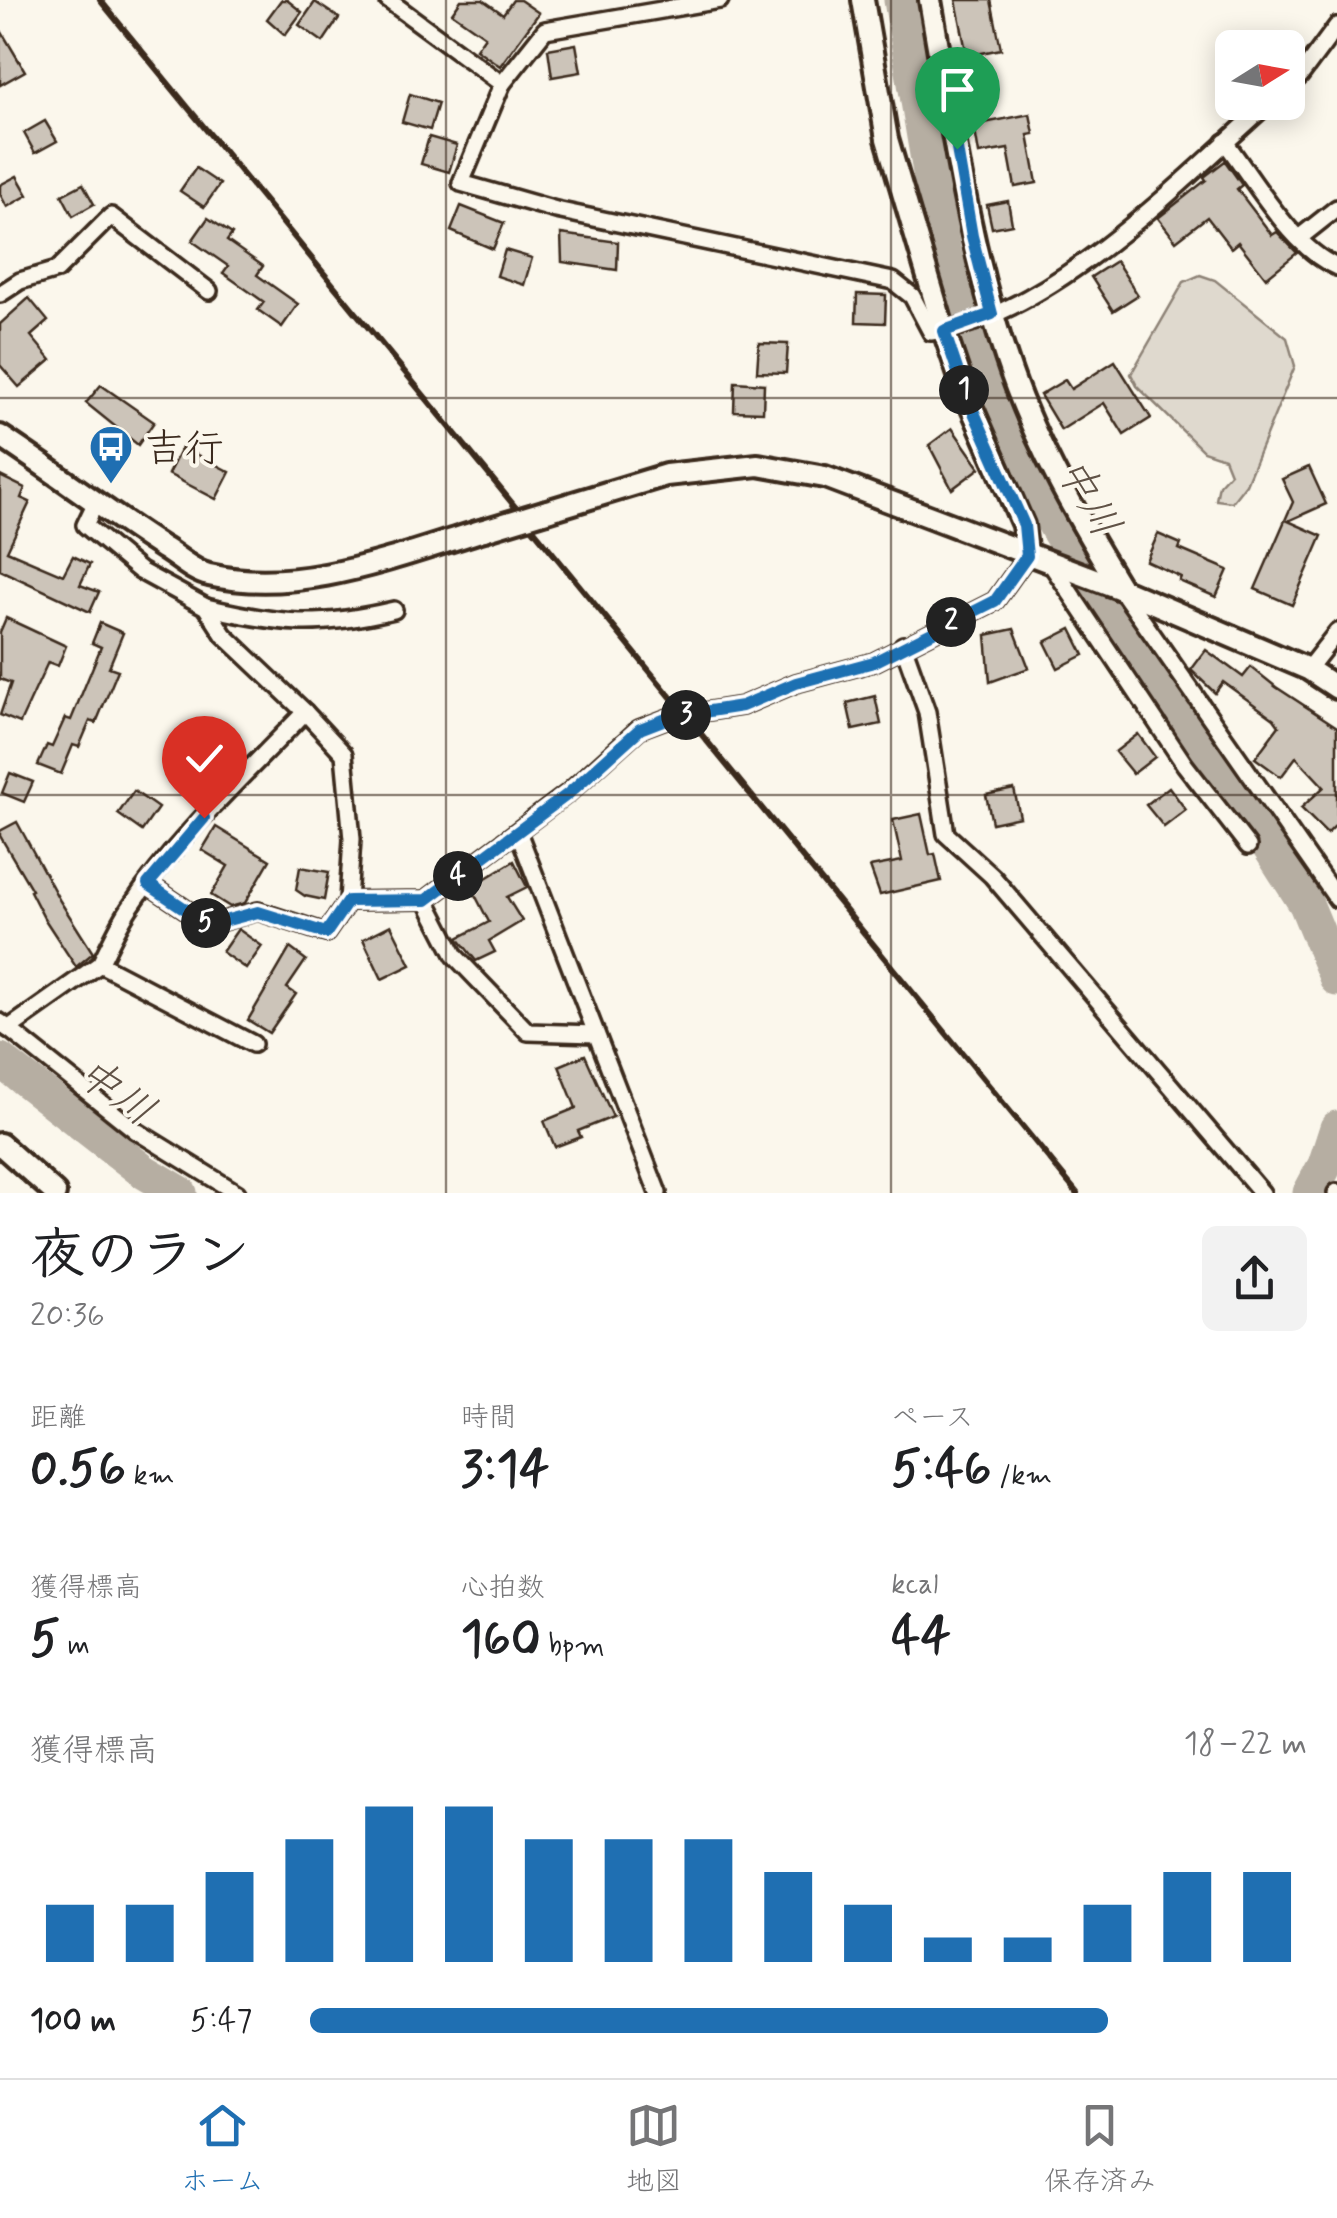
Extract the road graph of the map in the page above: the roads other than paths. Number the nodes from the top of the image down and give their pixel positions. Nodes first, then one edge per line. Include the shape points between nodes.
1 (388, 0) edge
2 (720, 0) edge
3 (863, 0) edge
4 (930, 0) edge
5 (1337, 26) edge
6 (1305, 69) edge
7 (502, 84) junction
8 (1249, 120) edge
9 (1224, 142) junction
10 (1337, 208) edge
11 (1299, 238) junction
12 (1337, 267) edge
13 (209, 292) dead end
14 (0, 294) edge
15 (989, 315) junction
16 (949, 329) junction
17 (0, 436) edge
18 (95, 504) junction
19 (1027, 556) junction
20 (1051, 564) junction
21 (1121, 590) junction
22 (206, 608) junction
23 (394, 610) dead end
24 (1336, 635) edge
25 (903, 645) junction
26 (1308, 669) junction
27 (1337, 688) edge
28 (305, 712) junction
29 (518, 832) junction
30 (1248, 846) dead end
31 (148, 884) junction
32 (1337, 899) edge
33 (426, 900) junction
34 (348, 901) junction
35 (100, 964) junction
36 (4, 1026) edge
37 (596, 1034) junction
38 (252, 1044) dead end
39 (0, 1144) edge
40 (55, 1193) edge
41 (237, 1193) edge
42 (658, 1193) edge
43 (1262, 1193) edge

1 - 7 street
2 - 7 street via 545,30
3 - 16 street via 887,139
4 - 15 street
5 - 6 street
7 - 16 street via 461,183 556,210 893,281 912,296 931,332
8 - 9 street
9 - 11 street
9 - 15 street via 1106,246
10 - 11 street
11 - 12 street
13 - 14 street via 111,216 57,270
15 - 16 street
15 - 21 street via 1068,501
16 - 19 street via 964,390 1024,525
17 - 18 street
18 - 19 street, bridge via 206,575 270,581 331,574 666,475 758,465 824,477
18 - 22 street via 84,525 140,571
19 - 20 street
19 - 25 street via 995,601
20 - 21 street
20 - 30 street
21 - 26 street
21 - 32 street
22 - 23 street via 304,624
22 - 28 street via 224,635
24 - 26 street
25 - 29 street via 874,662 742,706 640,729
25 - 43 street via 927,712 946,834 992,876
26 - 27 street
28 - 31 street
28 - 34 street via 344,754 352,838
29 - 33 street
29 - 37 street
31 - 34 street via 209,925 258,912 326,933
31 - 35 street
33 - 34 street
33 - 37 street via 454,956 528,1032
35 - 36 street
35 - 38 street
36 - 41 street via 135,1130
37 - 42 street
39 - 40 street

